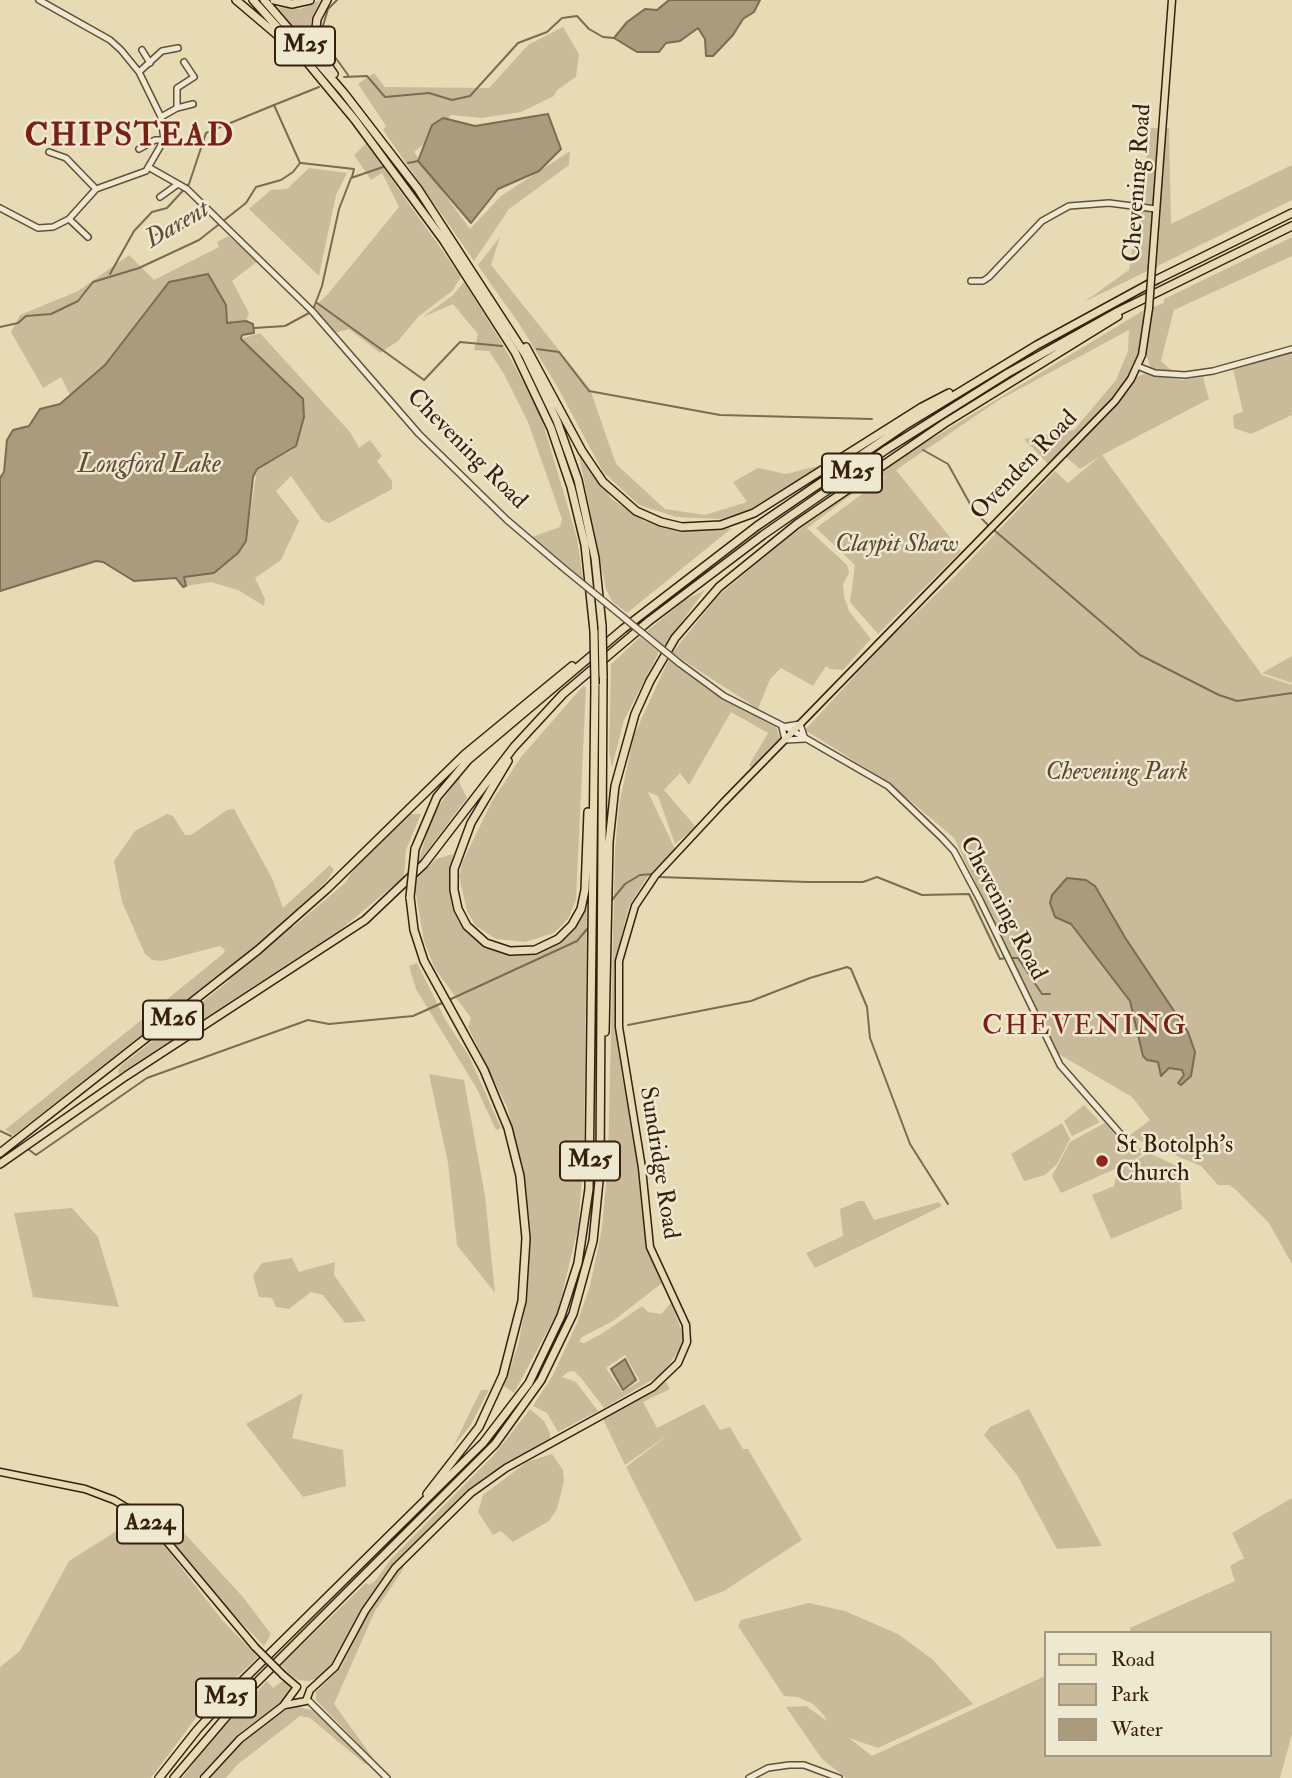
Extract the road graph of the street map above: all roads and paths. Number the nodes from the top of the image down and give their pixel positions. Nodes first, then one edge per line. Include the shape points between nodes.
1 (38, 0) edge
2 (236, 0) edge
3 (253, 0) edge
4 (264, 0) edge
5 (274, 0) edge
6 (310, 0) edge
7 (327, 0) edge
8 (1172, 0) edge
9 (178, 48) dead end
10 (142, 50) dead end
11 (302, 56) junction
12 (184, 62) dead end
13 (150, 63) junction
14 (139, 72) junction
15 (344, 93) junction
16 (193, 104) dead end
17 (177, 108) junction
18 (161, 117) junction
19 (164, 140) junction
20 (54, 145) dead end
21 (139, 149) dead end
22 (150, 168) junction
23 (178, 184) junction
24 (96, 189) junction
25 (160, 197) dead end
26 (205, 206) junction
27 (0, 208) edge
28 (1156, 209) junction
29 (1292, 213) edge
30 (69, 219) junction
31 (1292, 226) edge
32 (88, 237) dead end
33 (157, 238) dead end
34 (971, 281) dead end
35 (1139, 303) junction
36 (496, 305) junction
37 (1292, 349) edge
38 (1137, 366) junction
39 (972, 383) junction
40 (623, 629) junction
41 (800, 724) junction
42 (782, 727) junction
43 (793, 732) junction
44 (526, 733) junction
45 (805, 739) junction
46 (785, 740) junction
47 (593, 759) junction
48 (601, 1076) junction
49 (1124, 1138) dead end
50 (0, 1153) edge
51 (0, 1164) edge
52 (0, 1472) edge
53 (416, 1508) junction
54 (296, 1690) junction
55 (310, 1690) junction
56 (305, 1701) junction
57 (283, 1706) junction
58 (159, 1778) edge
59 (174, 1778) edge
60 (204, 1778) edge
61 (387, 1778) edge
62 (749, 1778) edge
63 (839, 1778) edge

1 - 14 street via 110,40
2 - 11 highway
3 - 11 highway
4 - 15 highway, M25
5 - 6 highway via 292,4
7 - 15 highway, M25 via 317,19 316,43
8 - 28 main road, Chevening Road
9 - 13 street via 162,51
10 - 13 street
11 - 47 highway, M25, bridge via 428,217 488,308 533,387 558,447 588,568 594,631
12 - 17 street via 194,77 177,88
13 - 14 street
14 - 18 street
15 - 36 highway, M25 via 418,189
16 - 17 street
17 - 18 street
18 - 19 street
19 - 21 street
19 - 22 street
20 - 24 street via 51,152 66,158
22 - 23 street, Chevening Road
22 - 24 street
23 - 25 street
23 - 26 street, Chevening Road
24 - 30 street
26 - 33 street
26 - 42 street, Chevening Road, bridge via 312,311 419,434 507,520 679,663 724,696
27 - 30 street via 38,228
28 - 34 street via 1069,206 1042,221 989,277
28 - 38 main road, Chevening Road, bridge via 1149,307
29 - 39 highway, M25 via 1124,296
30 - 32 street
31 - 35 highway, M25
35 - 44 highway, M25 via 969,397 784,520 606,656
35 - 48 highway, M25 via 983,398 797,524 719,587 675,638 635,714 615,786
36 - 39 highway, M25 via 519,335 603,482 636,511 675,526 705,527 745,517 922,407
36 - 48 highway, M25, bridge via 542,386 575,468 592,540 603,676
37 - 38 street via 1185,375 1155,373
38 - 41 main road, Ovenden Road via 1115,401
39 - 40 highway, M25 via 797,497
40 - 50 highway, M26 via 479,742 327,889 221,981
40 - 53 highway, M25, bridge via 460,769 431,808 415,849 410,897 414,930 424,961 484,1070 509,1133 520,1176 526,1238 520,1313 498,1388 472,1438
41 - 42 street
41 - 43 main road, Ovenden Road
41 - 45 street
42 - 43 street, Chevening Road
42 - 46 street
43 - 45 street, Chevening Road
43 - 46 main road, Sundridge Road
44 - 47 highway, M25 via 471,823 454,869 453,890 460,915 476,935 498,948 516,952 541,948 563,935 578,914 586,883
44 - 51 highway, M26 via 441,844 378,909
45 - 46 street
45 - 49 street, Chevening Road via 888,786 954,851 1060,1065
46 - 55 main road, Sundridge Road via 655,876 635,906 624,936 618,974 619,1027 650,1247 683,1315 686,1349 672,1371 653,1387 506,1468 471,1493 395,1568 335,1667
47 - 53 highway, M25 via 591,1152 578,1263 554,1334 528,1383 483,1443
48 - 59 highway, M25 via 598,1191 589,1259 573,1314 541,1380 482,1458 249,1690
52 - 54 main road, A224, bridge via 85,1489 139,1515 159,1532
53 - 58 highway, M25 via 236,1687
54 - 55 main road via 304,1685
54 - 56 main road
54 - 57 main road
55 - 56 main road
56 - 57 main road
56 - 61 street
57 - 60 main road via 240,1739
62 - 63 street via 768,1768 804,1765

